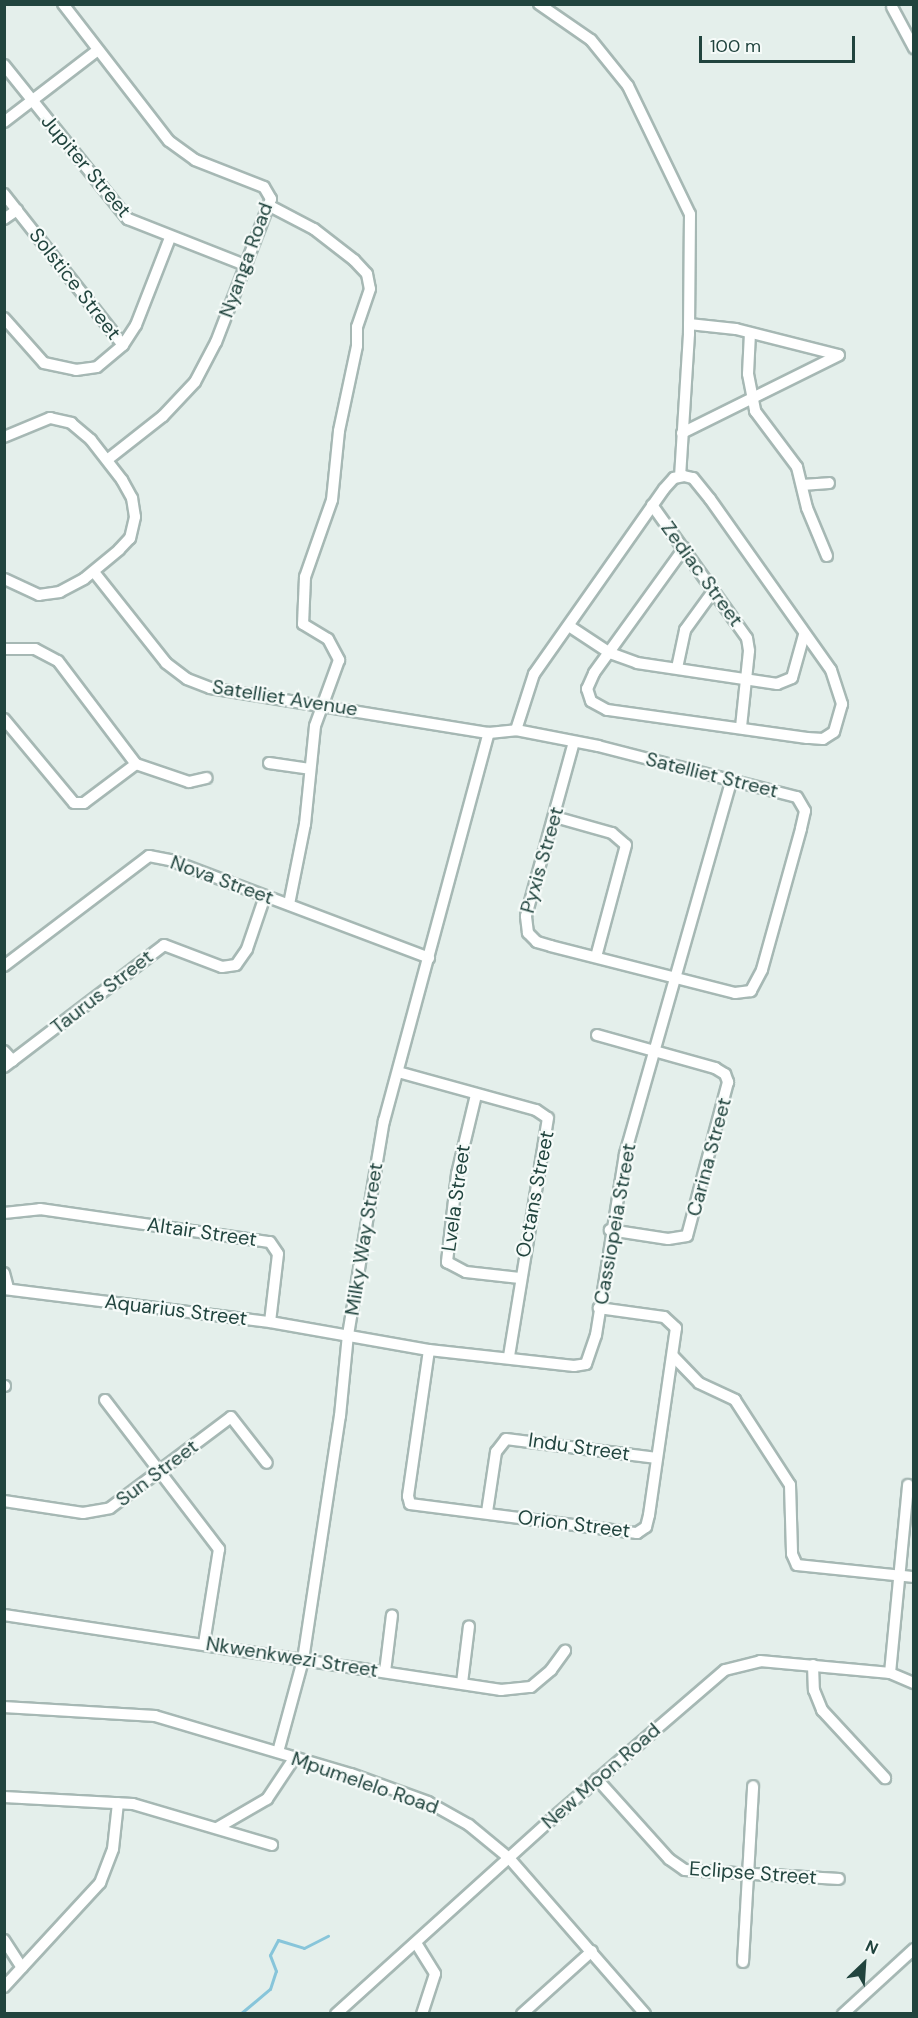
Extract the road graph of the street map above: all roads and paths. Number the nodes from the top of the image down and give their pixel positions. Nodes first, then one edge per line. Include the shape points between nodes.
1 (63, 4) edge
2 (539, 4) edge
3 (892, 7) dead end
4 (914, 48) edge
5 (98, 50) junction
6 (4, 65) edge
7 (33, 100) junction
8 (4, 122) edge
9 (4, 194) edge
10 (268, 205) junction
11 (17, 210) junction
12 (4, 219) edge
13 (170, 238) junction
14 (245, 265) junction
15 (4, 318) edge
16 (689, 324) junction
17 (750, 333) junction
18 (123, 345) junction
19 (752, 401) junction
20 (682, 433) junction
21 (4, 437) edge
22 (107, 460) junction
23 (681, 476) junction
24 (829, 483) dead end
25 (802, 485) junction
26 (652, 505) junction
27 (684, 548) junction
28 (827, 556) dead end
29 (94, 572) junction
30 (4, 579) edge
31 (714, 590) junction
32 (569, 626) junction
33 (804, 635) junction
34 (4, 649) edge
35 (610, 653) junction
36 (677, 668) junction
37 (746, 680) junction
38 (324, 705) junction
39 (4, 719) edge
40 (741, 727) junction
41 (516, 730) junction
42 (489, 733) junction
43 (574, 742) junction
44 (269, 763) dead end
45 (136, 765) junction
46 (310, 769) junction
47 (207, 777) dead end
48 (731, 782) junction
49 (555, 817) junction
50 (265, 896) junction
51 (289, 904) junction
52 (596, 957) junction
53 (429, 958) junction
54 (4, 966) edge
55 (675, 975) junction
56 (597, 1035) dead end
57 (4, 1051) edge
58 (655, 1051) junction
59 (9, 1064) edge
60 (398, 1072) junction
61 (476, 1095) junction
62 (4, 1213) edge
63 (610, 1230) junction
64 (4, 1273) edge
65 (520, 1278) junction
66 (6, 1288) edge
67 (599, 1308) junction
68 (270, 1322) junction
69 (348, 1335) junction
70 (429, 1350) junction
71 (509, 1356) junction
72 (673, 1356) junction
73 (105, 1400) dead end
74 (657, 1458) junction
75 (267, 1463) dead end
76 (158, 1473) junction
77 (908, 1485) dead end
78 (4, 1501) edge
79 (487, 1512) junction
80 (899, 1577) junction
81 (914, 1577) edge
82 (4, 1615) edge
83 (392, 1615) dead end
84 (469, 1626) dead end
85 (204, 1644) junction
86 (565, 1651) dead end
87 (303, 1660) junction
88 (813, 1665) junction
89 (385, 1672) junction
90 (890, 1673) junction
91 (462, 1683) junction
92 (914, 1683) edge
93 (4, 1707) edge
94 (279, 1752) junction
95 (295, 1758) junction
96 (885, 1778) dead end
97 (597, 1779) junction
98 (753, 1786) dead end
99 (4, 1797) edge
100 (118, 1803) junction
101 (217, 1828) junction
102 (272, 1845) dead end
103 (509, 1858) junction
104 (748, 1874) junction
105 (839, 1879) dead end
106 (4, 1940) edge
107 (416, 1943) junction
108 (592, 1951) junction
109 (911, 1956) edge
110 (743, 1962) dead end
111 (22, 1968) junction
112 (4, 1987) edge
113 (848, 2012) edge
114 (336, 2013) edge
115 (422, 2013) edge
116 (522, 2013) edge
117 (645, 2013) edge

1 - 5 street, Nyanga Road
2 - 16 street via 584,34 628,86 685,198 690,214
3 - 4 street
5 - 7 street
5 - 10 street, Nyanga Road via 169,141 195,160 264,187 270,196
6 - 7 street, Jupiter Street
7 - 8 street
7 - 13 street, Jupiter Street via 128,219
9 - 11 street, Solstice Street
10 - 14 street, Nyanga Road
10 - 38 street via 314,229 354,260 370,280 367,304 357,327 357,346 339,430 332,500 305,577 303,624 328,639 339,656
11 - 12 street
11 - 18 street, Solstice Street
13 - 14 street, Jupiter Street
13 - 18 street via 136,325
14 - 22 street, Nyanga Road via 216,342 195,382 163,416
15 - 18 street via 37,358 52,366 89,370 106,362
16 - 17 street
16 - 20 street
17 - 19 street
17 - 19 street via 839,355
19 - 20 street
19 - 25 street via 761,423 790,455
20 - 23 street
21 - 22 street via 38,421 65,420 77,426
22 - 29 street via 132,498 135,517 130,538
23 - 26 street
23 - 33 street via 693,478 710,499
24 - 25 street
25 - 28 street
26 - 27 street, Zediac Street
26 - 32 street
27 - 31 street, Zediac Street
27 - 35 street
29 - 30 street via 60,592 45,595 17,588
29 - 38 street, Satelliet Avenue via 166,663 187,679 210,688
31 - 36 street via 686,630
31 - 37 street, Zediac Street via 747,638
32 - 35 street
32 - 41 street via 534,674
33 - 37 street via 789,682
33 - 40 street via 831,670 841,694 840,718 834,732 819,739
34 - 45 street via 35,649 58,660
35 - 36 street via 637,663
35 - 40 street via 587,689 594,705 607,710
36 - 37 street
37 - 40 street, Zediac Street
38 - 42 street, Satelliet Avenue
38 - 46 street via 315,726
39 - 45 street via 74,804 84,803
41 - 42 street, Satelliet Street
41 - 43 street, Satelliet Street
42 - 53 street, Milky Way Street
43 - 48 street, Satelliet Street
43 - 49 street, Pyxis Street
44 - 46 street
45 - 47 street via 189,782
46 - 51 street via 297,873
48 - 55 street, Cassiopeia Street
48 - 55 street, Satelliet Street via 792,795 801,800 805,811 762,970 754,989 741,994
49 - 52 street, Pyxis Street via 526,927 537,942
49 - 52 street via 612,833 626,845
50 - 51 street, Nova Street
50 - 54 street, Nova Street via 150,856
50 - 59 street, Taurus Street via 247,949 236,965 222,967 164,945
51 - 53 street, Nova Street
52 - 55 street, Pyxis Street
53 - 60 street, Milky Way Street
55 - 58 street, Cassiopeia Street
56 - 58 street
57 - 59 street
58 - 63 street, Cassiopeia Street via 626,1154
58 - 63 street, Carina Street via 723,1072 728,1082 725,1100 687,1236 668,1239
60 - 61 street, Octans Street
60 - 69 street, Milky Way Street via 382,1131
61 - 65 street, Octans Street via 536,1110 549,1120
61 - 65 street, Lvela Street via 457,1174 447,1261 452,1268 466,1272
62 - 68 street, Altair Street via 29,1208 51,1210 270,1242 278,1254
63 - 67 street, Cassiopeia Street
64 - 66 street
65 - 71 street, Octans Street
66 - 68 street, Aquarius Street
67 - 71 street, Cassiopeia Street via 586,1364 574,1366
67 - 72 street, Orion Street via 669,1319 676,1328
68 - 69 street, Aquarius Street
69 - 70 street, Cassiopeia Street
69 - 87 street, Milky Way Street via 340,1416
70 - 71 street, Cassiopeia Street
70 - 79 street, Orion Street via 409,1502 427,1509
72 - 74 street, Orion Street
72 - 80 street via 699,1383 727,1394 745,1411 792,1490 792,1557 797,1565
73 - 76 street
74 - 79 street, Indu Street via 506,1439 496,1452
74 - 79 street, Orion Street via 648,1520 640,1532
75 - 76 street, Sun Street via 231,1418
76 - 78 street, Sun Street via 110,1508 92,1513
76 - 85 street via 219,1549
77 - 80 street
80 - 81 street
80 - 90 street
82 - 85 street, Nkwenkwezi Street
83 - 89 street
84 - 91 street
85 - 87 street, Nkwenkwezi Street
86 - 91 street, Nkwenkwezi Street via 531,1687 501,1690
87 - 89 street, Nkwenkwezi Street
87 - 94 street, Milky Way Street
88 - 90 street, New Moon Road
88 - 96 street via 814,1690 822,1710
88 - 97 street, New Moon Road via 751,1661 725,1670
89 - 91 street, Nkwenkwezi Street
90 - 92 street, New Moon Road
93 - 94 street, Mpumelelo Road via 136,1712
94 - 95 street, Mpumelelo Road
95 - 101 street via 267,1799
95 - 103 street, Mpumelelo Road via 392,1787 445,1810
97 - 103 street, New Moon Road
97 - 104 street, Eclipse Street via 679,1868
98 - 104 street
99 - 100 street
100 - 101 street
100 - 111 street via 113,1849 105,1875
101 - 102 street
103 - 107 street, New Moon Road
103 - 108 street, Mpumelelo Road
104 - 105 street, Eclipse Street
104 - 110 street
106 - 111 street
107 - 114 street, New Moon Road
107 - 115 street via 435,1974
108 - 116 street
108 - 117 street, Mpumelelo Road
109 - 113 street
111 - 112 street

